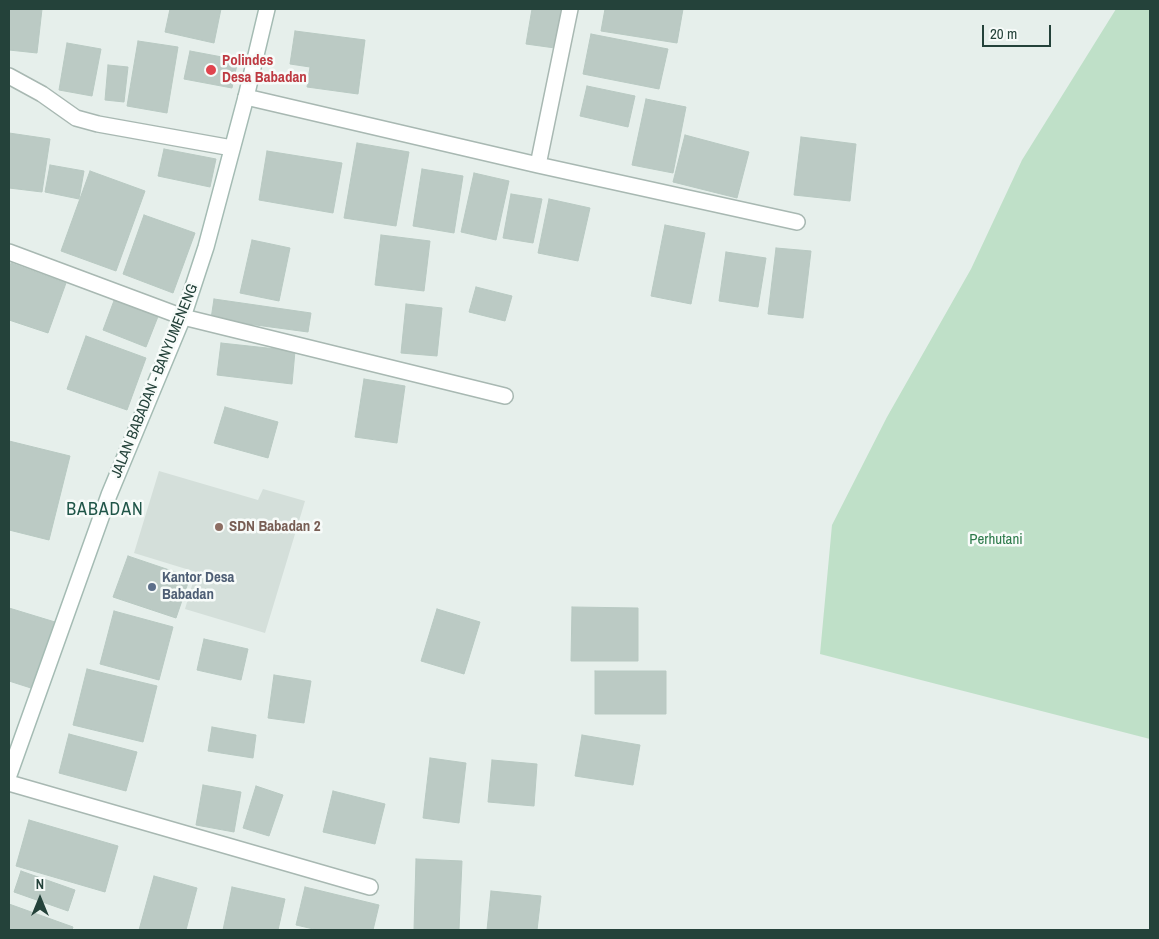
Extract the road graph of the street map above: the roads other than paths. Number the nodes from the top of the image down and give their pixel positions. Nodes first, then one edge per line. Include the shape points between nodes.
1 (266, 9) edge
2 (570, 9) edge
3 (9, 76) edge
4 (246, 97) junction
5 (232, 148) junction
6 (538, 165) junction
7 (797, 222) dead end
8 (9, 252) edge
9 (183, 317) junction
10 (505, 396) dead end
11 (9, 775) edge
12 (9, 783) edge
13 (370, 887) dead end

1 - 4 street, JALAN BABADAN - BANYUMENENG
2 - 6 street
3 - 5 street via 76,118
4 - 5 street, JALAN BABADAN - BANYUMENENG
4 - 6 street
5 - 9 street, JALAN BABADAN - BANYUMENENG via 206,247
6 - 7 street
8 - 9 street
9 - 10 street
9 - 11 street, JALAN BABADAN - BANYUMENENG via 109,496
12 - 13 street

